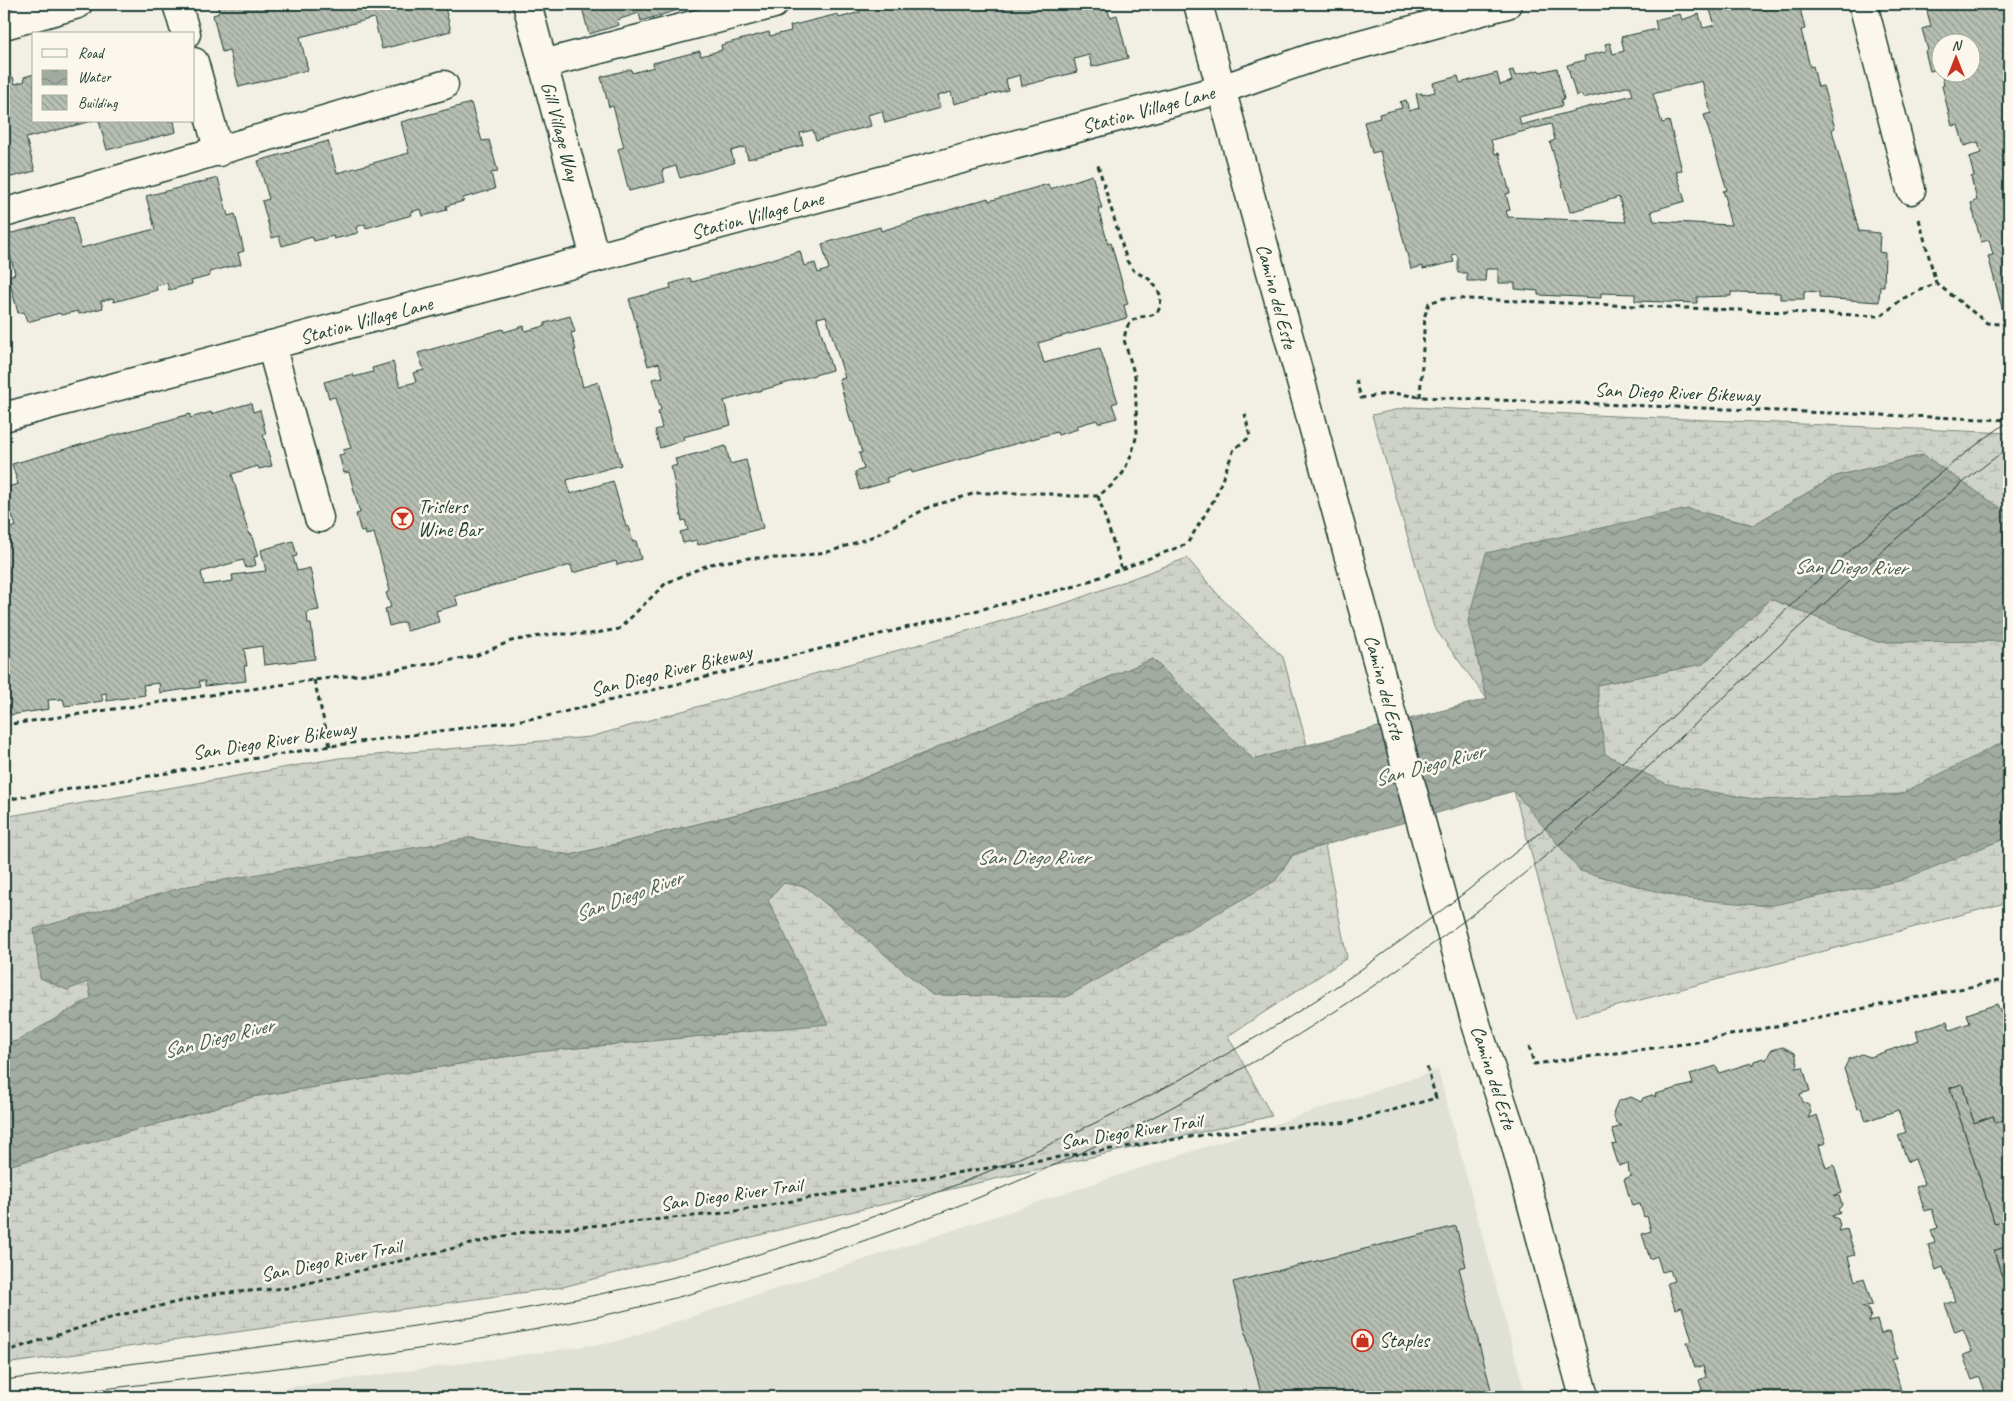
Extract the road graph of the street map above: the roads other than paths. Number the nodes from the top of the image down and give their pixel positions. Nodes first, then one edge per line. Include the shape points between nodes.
1 (78, 4) edge
2 (177, 4) edge
3 (527, 4) edge
4 (774, 4) edge
5 (1198, 4) edge
6 (1507, 4) edge
7 (1863, 4) edge
8 (4, 25) edge
9 (185, 32) edge
10 (543, 64) junction
11 (195, 66) edge
12 (444, 85) dead end
13 (1222, 89) junction
14 (219, 152) junction
15 (1911, 190) road end
16 (4, 213) edge
17 (595, 258) junction
18 (271, 346) junction
19 (4, 418) edge
20 (319, 518) dead end
21 (1584, 1397) edge

1 - 8 street
2 - 9 street
3 - 10 street, Gill Village Way
4 - 10 street
5 - 13 street, Camino del Este
6 - 13 street, Station Village Lane via 1314,57
7 - 15 street
10 - 17 street, Gill Village Way
11 - 14 street
12 - 14 street
13 - 17 street, Station Village Lane
13 - 21 street, Camino del Este via 1477,1027 1515,1142
14 - 16 street
17 - 18 street, Station Village Lane
18 - 19 street, Station Village Lane
18 - 20 street

